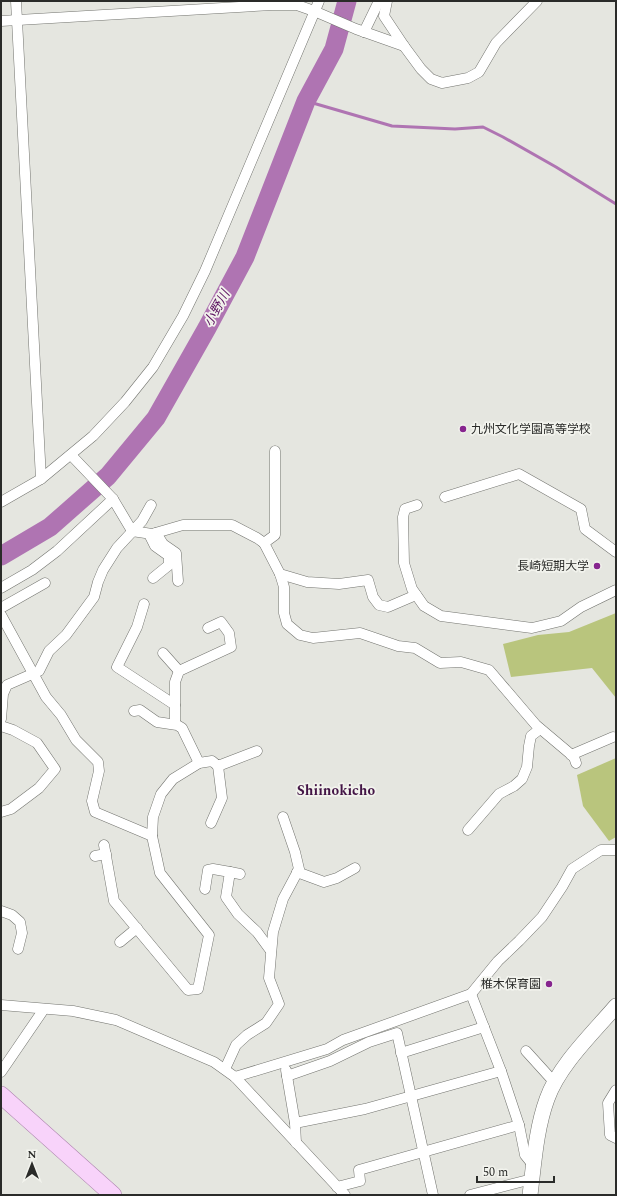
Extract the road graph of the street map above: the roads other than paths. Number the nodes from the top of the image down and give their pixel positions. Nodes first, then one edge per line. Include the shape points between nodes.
1 (16, 1) edge
2 (319, 1) edge
3 (379, 1) edge
4 (387, 1) edge
5 (538, 1) edge
6 (272, 3) edge
7 (317, 13) junction
8 (17, 20) junction
9 (1, 21) edge
10 (360, 31) junction
11 (404, 46) junction
12 (275, 451) dead end
13 (73, 458) junction
14 (41, 480) junction
15 (111, 497) junction
16 (445, 497) dead end
17 (1, 502) edge
18 (151, 505) dead end
19 (417, 505) dead end
20 (132, 531) junction
21 (152, 533) junction
22 (264, 543) junction
23 (616, 552) edge
24 (280, 574) junction
25 (153, 578) dead end
26 (178, 581) dead end
27 (45, 583) dead end
28 (1, 588) edge
29 (616, 590) edge
30 (416, 595) junction
31 (144, 604) dead end
32 (1, 608) edge
33 (1, 615) edge
34 (208, 628) dead end
35 (163, 653) dead end
36 (179, 671) junction
37 (33, 673) junction
38 (175, 705) junction
39 (134, 711) dead end
40 (1, 719) edge
41 (175, 724) junction
42 (1, 726) edge
43 (540, 729) junction
44 (612, 737) dead end
45 (257, 751) dead end
46 (199, 763) junction
47 (218, 766) junction
48 (1, 812) edge
49 (283, 816) dead end
50 (211, 823) dead end
51 (468, 830) dead end
52 (152, 836) junction
53 (616, 850) edge
54 (95, 856) dead end
55 (355, 868) dead end
56 (297, 872) junction
57 (205, 889) dead end
58 (1, 911) edge
59 (137, 928) junction
60 (120, 942) dead end
61 (18, 949) dead end
62 (271, 951) junction
63 (471, 994) junction
64 (1, 1005) edge
65 (616, 1006) edge
66 (44, 1009) junction
67 (484, 1027) junction
68 (526, 1052) dead end
69 (401, 1053) junction
70 (283, 1062) junction
71 (225, 1069) junction
72 (501, 1071) junction
73 (1, 1072) edge
74 (287, 1076) junction
75 (235, 1077) junction
76 (554, 1083) junction
77 (615, 1093) edge
78 (1, 1095) edge
79 (411, 1096) junction
80 (295, 1123) junction
81 (519, 1125) junction
82 (616, 1138) edge
83 (296, 1143) junction
84 (424, 1152) junction
85 (533, 1172) junction
86 (337, 1187) junction
87 (113, 1195) edge
88 (345, 1195) edge
89 (433, 1195) edge
90 (470, 1195) edge
91 (530, 1195) edge

1 - 8 street
2 - 7 street
3 - 10 street
4 - 11 street via 384,16
5 - 11 street via 496,43 479,72 468,78 442,83 431,79 421,70
6 - 7 street via 297,5
6 - 8 street
7 - 10 street
7 - 13 street via 183,316 152,367 125,402
8 - 9 street
8 - 14 street
10 - 11 street
12 - 22 street via 275,535
13 - 14 street
13 - 15 street
14 - 17 street
15 - 20 street
15 - 28 street via 57,551 32,570
16 - 23 street via 519,474 581,509 585,529
18 - 20 street via 142,521
19 - 30 street via 405,509 404,517 404,563
20 - 21 street
20 - 37 street via 103,570 94,597 66,635 49,651 39,671
21 - 22 street via 183,526 232,525
21 - 25 street via 155,546 169,556 169,565
21 - 26 street via 176,553
22 - 24 street
24 - 30 street via 307,582 339,584 368,580 373,597 379,605 388,607
24 - 43 street via 284,587 284,613 287,624 300,635 313,638 360,633 398,646 415,648 440,662 461,662 489,670
27 - 32 street
29 - 30 street via 561,621 532,628 442,616 424,606
31 - 38 street via 137,627 117,667
33 - 37 street
34 - 36 street via 221,622 229,633 231,647
35 - 36 street
36 - 38 street via 175,682
37 - 40 street via 7,685
37 - 52 street via 46,697 61,715 76,740 98,762 99,771 92,801 95,812
38 - 41 street
39 - 41 street via 140,710 157,722
41 - 46 street via 182,728
42 - 48 street via 37,743 55,769 39,788
43 - 44 street via 574,759
43 - 51 street via 531,736 528,767 522,779 499,794
45 - 47 street
46 - 47 street via 212,761
46 - 52 street via 173,779 161,794 153,817
47 - 50 street via 222,798
49 - 56 street via 295,852 299,869
52 - 59 street via 160,873 209,935 198,989 188,990
53 - 63 street via 601,850 572,869 542,917 498,961
54 - 59 street via 105,850 114,901
55 - 56 street via 324,882
56 - 62 street via 283,899 272,932
57 - 62 street via 208,870 235,873 226,897
58 - 61 street via 12,915 20,922 22,933
59 - 60 street
62 - 71 street via 269,978 279,1004 266,1023 236,1045
63 - 67 street
63 - 70 street via 343,1040 327,1049
64 - 66 street
65 - 76 street via 569,1060
66 - 71 street via 73,1011 116,1020
66 - 73 street
67 - 69 street
67 - 72 street
68 - 76 street
69 - 74 street via 397,1033
69 - 79 street
70 - 74 street
70 - 75 street
71 - 75 street
72 - 79 street
72 - 81 street
74 - 80 street
75 - 83 street
76 - 85 street via 541,1120
77 - 82 street via 608,1103 610,1135
78 - 87 main road
79 - 80 street via 365,1109
79 - 84 street
80 - 83 street
81 - 84 street
81 - 85 street via 525,1155
83 - 86 street
84 - 86 street via 359,1170 360,1181
84 - 89 street
85 - 90 street
85 - 91 street
86 - 88 street

